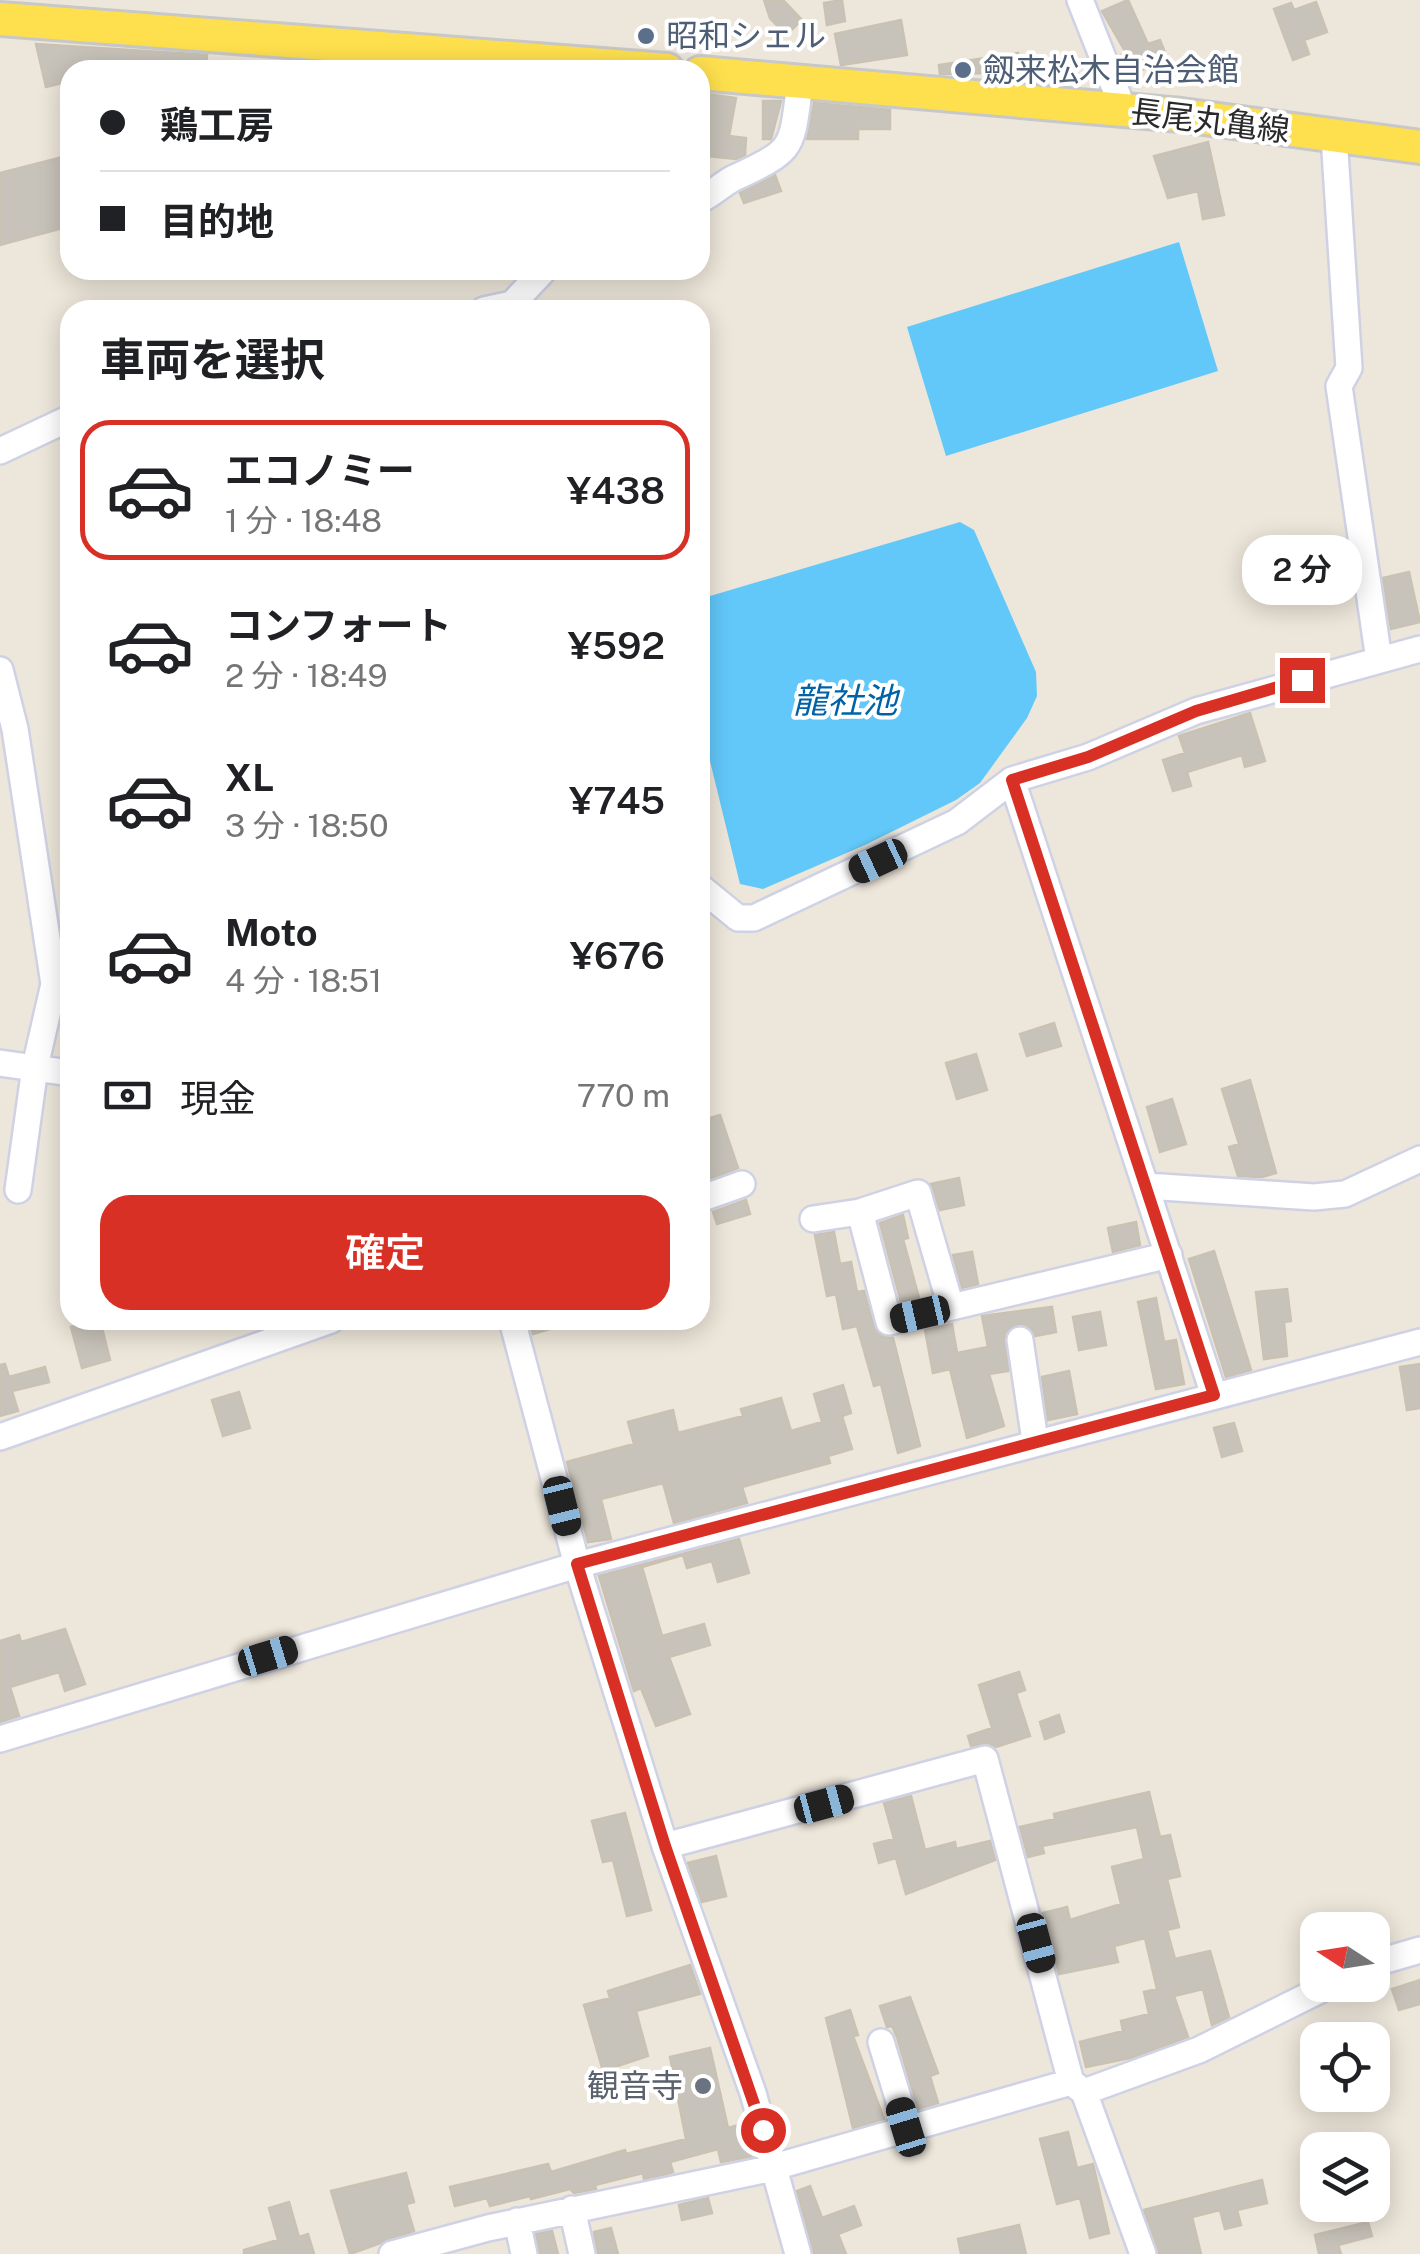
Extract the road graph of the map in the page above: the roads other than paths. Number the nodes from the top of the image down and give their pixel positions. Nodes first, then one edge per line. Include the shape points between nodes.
1 (1080, 0) edge
2 (0, 19) edge
3 (536, 60) edge
4 (710, 74) edge
5 (800, 83) junction
6 (1124, 110) junction
7 (1334, 136) junction
8 (1420, 147) edge
9 (710, 193) edge
10 (535, 280) edge
11 (516, 300) edge
12 (60, 423) edge
13 (0, 451) edge
14 (1420, 649) edge
15 (1379, 660) junction
16 (0, 670) edge
17 (1012, 780) junction
18 (710, 894) edge
19 (0, 1063) edge
20 (36, 1068) junction
21 (60, 1072) edge
22 (1420, 1159) edge
23 (742, 1184) dead end
24 (1146, 1186) junction
25 (18, 1190) dead end
26 (710, 1195) edge
27 (860, 1212) junction
28 (813, 1220) dead end
29 (1169, 1255) junction
30 (951, 1307) junction
31 (303, 1330) edge
32 (515, 1330) edge
33 (1020, 1340) dead end
34 (1420, 1342) edge
35 (1214, 1395) junction
36 (0, 1437) edge
37 (1036, 1441) junction
38 (577, 1564) junction
39 (0, 1739) edge
40 (665, 1846) junction
41 (1420, 1950) edge
42 (1390, 1959) edge
43 (1300, 2000) edge
44 (881, 2042) dead end
45 (1078, 2087) junction
46 (906, 2127) junction
47 (774, 2166) junction
48 (572, 2209) junction
49 (517, 2222) junction
50 (392, 2254) edge
51 (524, 2254) edge
52 (582, 2254) edge
53 (798, 2254) edge
54 (1143, 2254) edge

1 - 6 street
2 - 3 main road
4 - 5 main road, 長尾丸亀線
5 - 6 main road, 長尾丸亀線
5 - 9 street via 792,142 776,160
6 - 7 main road, 長尾丸亀線
7 - 8 main road, 長尾丸亀線
7 - 15 street via 1349,368 1339,386
10 - 11 street
12 - 13 street
14 - 15 street
15 - 17 street via 1196,711 1088,757
16 - 20 street via 54,984
17 - 18 street via 957,822 754,918 738,918
17 - 24 street
19 - 20 street
20 - 21 street
20 - 25 street
22 - 24 street via 1345,1194
23 - 26 street
24 - 29 street
27 - 28 street
27 - 30 street via 889,1322
27 - 30 street via 918,1192
29 - 30 street
29 - 35 street
31 - 36 street
32 - 38 street
33 - 37 street
34 - 35 street
35 - 37 street
37 - 38 street
38 - 39 street
38 - 40 street
40 - 45 street via 985,1760
40 - 47 street
41 - 42 street
43 - 45 street via 1199,2050
44 - 46 street
45 - 46 street
45 - 54 street
46 - 47 street
47 - 48 street
47 - 53 street
48 - 49 street
48 - 52 street
49 - 50 street
49 - 51 street

